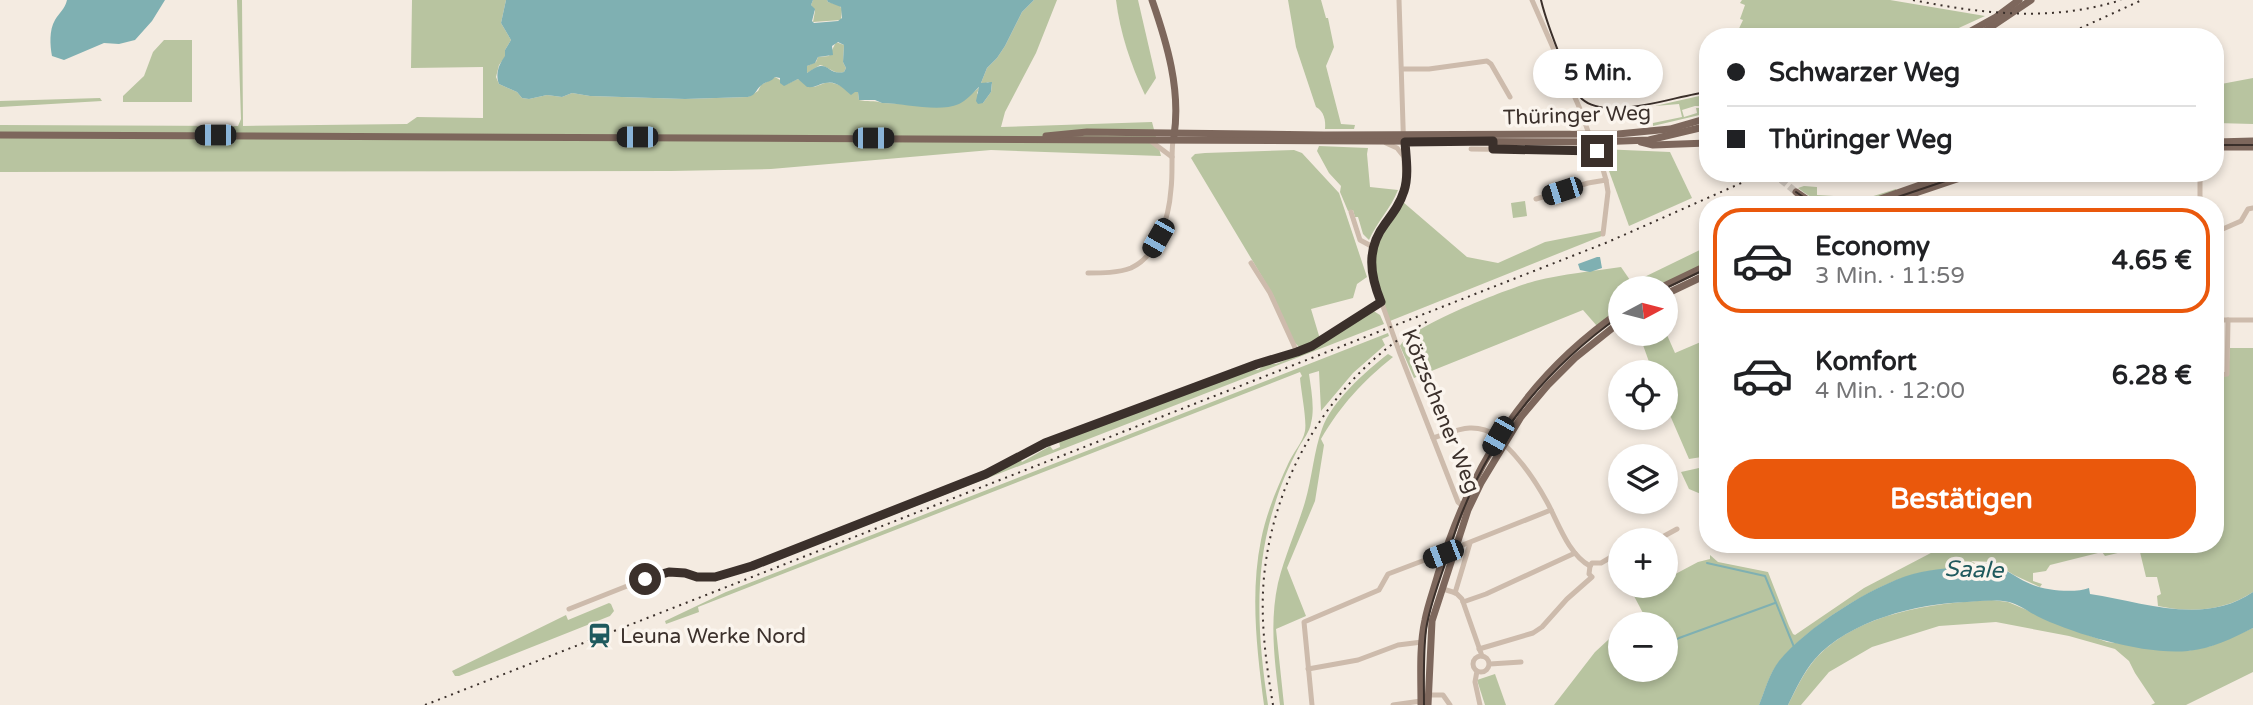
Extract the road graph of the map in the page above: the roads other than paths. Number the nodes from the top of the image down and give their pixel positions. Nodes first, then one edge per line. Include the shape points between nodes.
1 (1152, 0) edge
2 (1399, 0) edge
3 (1532, 0) edge
4 (2019, 0) edge
5 (2031, 0) edge
6 (1976, 28) edge
7 (1989, 28) edge
8 (1402, 69) junction
9 (1510, 97) dead end
10 (1699, 121) edge
11 (1699, 129) edge
12 (1589, 134) junction
13 (0, 135) edge
14 (1174, 136) junction
15 (1404, 138) junction
16 (1012, 140) junction
17 (1149, 140) junction
18 (1637, 141) junction
19 (2253, 141) edge
20 (1383, 142) junction
21 (1596, 142) junction
22 (2224, 142) edge
23 (1699, 143) edge
24 (1493, 145) junction
25 (2253, 147) edge
26 (2224, 148) edge
27 (1471, 149) dead end
28 (1597, 151) junction
29 (1172, 158) junction
30 (1406, 161) junction
31 (1606, 180) junction
32 (1928, 182) edge
33 (1948, 182) edge
34 (1889, 196) edge
35 (1907, 196) edge
36 (1536, 199) dead end
37 (2253, 208) edge
38 (1351, 212) dead end
39 (2224, 228) edge
40 (1604, 234) dead end
41 (1373, 247) junction
42 (1251, 263) dead end
43 (1699, 269) edge
44 (1088, 273) dead end
45 (1699, 278) edge
46 (1678, 279) edge
47 (1678, 288) edge
48 (1381, 302) junction
49 (2224, 320) edge
50 (2228, 320) junction
51 (2253, 320) edge
52 (1608, 321) edge
53 (1608, 332) edge
54 (1297, 352) junction
55 (2224, 375) edge
56 (1498, 436) junction
57 (1433, 438) junction
58 (1503, 443) junction
59 (1465, 508) junction
60 (1551, 510) junction
61 (1470, 543) junction
62 (1456, 547) junction
63 (1444, 553) junction
64 (1575, 553) junction
65 (1608, 559) edge
66 (1590, 566) junction
67 (1443, 589) junction
68 (1455, 593) junction
69 (1463, 602) junction
70 (569, 609) dead end
71 (1422, 642) junction
72 (1479, 649) junction
73 (1482, 656) junction
74 (1521, 662) dead end
75 (1490, 664) junction
76 (1308, 668) junction
77 (1477, 671) junction
78 (1428, 695) junction
79 (1423, 704) edge
80 (1312, 705) edge
81 (1393, 705) edge
82 (1450, 705) edge
83 (1480, 705) edge

1 - 14 main road via 1171,65
2 - 8 street
3 - 12 street
4 - 6 main road
5 - 7 main road
8 - 9 street via 1487,61
8 - 15 street
10 - 12 main road, Thüringer Weg via 1670,129
11 - 18 main road, Thüringer Weg
12 - 15 main road, Thüringer Weg
13 - 16 main road
14 - 15 main road
14 - 16 main road via 1087,132
14 - 17 main road
14 - 20 main road
14 - 29 street
15 - 20 main road
15 - 24 main road, Thüringer Weg
15 - 30 street
16 - 17 main road
17 - 29 street
18 - 21 main road, Thüringer Weg
18 - 23 main road
19 - 22 main road
20 - 30 street via 1397,148
21 - 24 main road, Thüringer Weg
21 - 28 street
24 - 27 street, Thüringer Weg
24 - 28 street, Thüringer Weg
25 - 26 main road
28 - 31 street
29 - 44 street via 1169,207 1149,253 1130,268
30 - 41 street via 1402,197
31 - 36 street
31 - 40 street
32 - 34 main road
33 - 35 main road
37 - 39 street
38 - 41 street via 1360,240
41 - 48 street, Kötzschener Weg via 1373,283
42 - 54 street
43 - 46 main road
45 - 47 main road
48 - 54 street
48 - 57 street, Kötzschener Weg
49 - 50 street
50 - 51 street
50 - 55 street
52 - 56 main road via 1557,365
53 - 58 main road via 1563,370
54 - 70 street via 1067,434 986,474 752,566 705,578 660,573
56 - 57 street via 1471,427
56 - 59 main road
57 - 59 street, Kötzschener Weg via 1458,502
58 - 59 main road
58 - 60 street via 1523,464
59 - 62 main road
59 - 63 main road
60 - 61 street
60 - 64 street
61 - 62 street
61 - 68 street
62 - 63 street
62 - 67 main road
63 - 71 main road
63 - 76 street via 1388,574 1379,590 1304,622
64 - 66 street
64 - 69 street
65 - 66 street
66 - 72 street via 1591,577 1542,626
67 - 68 street
67 - 78 main road via 1430,631
68 - 69 street
69 - 72 street
71 - 76 street
71 - 79 main road
72 - 73 street
73 - 75 street
73 - 77 street via 1473,664
74 - 75 street
75 - 77 street via 1486,671
76 - 80 street
77 - 83 street
78 - 79 main road
78 - 82 street via 1443,695
79 - 81 street

